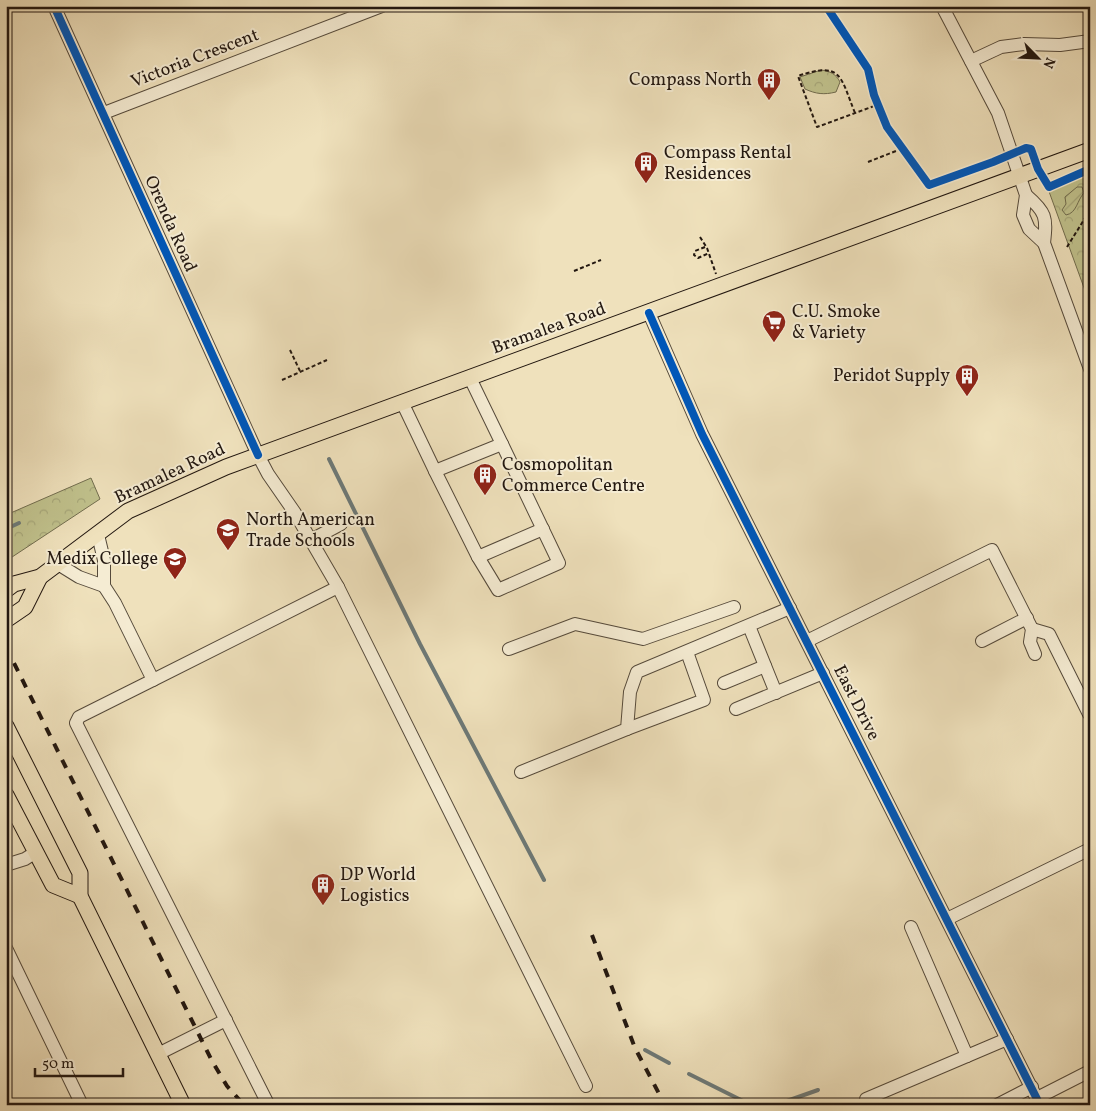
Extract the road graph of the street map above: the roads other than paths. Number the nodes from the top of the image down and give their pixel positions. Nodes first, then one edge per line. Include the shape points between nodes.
1 (54, 6) edge
2 (382, 6) edge
3 (942, 6) edge
4 (1090, 41) edge
5 (971, 61) junction
6 (104, 112) junction
7 (1090, 150) edge
8 (1020, 176) junction
9 (1026, 195) junction
10 (1044, 243) junction
11 (649, 313) junction
12 (1090, 369) edge
13 (470, 378) junction
14 (402, 402) junction
15 (502, 444) junction
16 (258, 455) junction
17 (435, 471) junction
18 (340, 524) dead end
19 (543, 529) junction
20 (98, 535) junction
21 (311, 540) junction
22 (478, 557) junction
23 (58, 564) junction
24 (40, 577) junction
25 (104, 586) junction
26 (338, 587) junction
27 (6, 590) edge
28 (734, 607) dead end
29 (790, 608) junction
30 (6, 620) edge
31 (1029, 623) junction
32 (749, 626) junction
33 (807, 641) junction
34 (982, 641) dead end
35 (509, 649) dead end
36 (687, 652) junction
37 (1035, 654) dead end
38 (765, 666) junction
39 (823, 673) junction
40 (153, 680) junction
41 (724, 682) dead end
42 (776, 693) junction
43 (736, 709) dead end
44 (1089, 714) edge
45 (6, 726) edge
46 (627, 729) junction
47 (521, 772) dead end
48 (6, 795) edge
49 (1090, 849) edge
50 (36, 852) junction
51 (6, 865) edge
52 (80, 896) junction
53 (947, 919) junction
54 (911, 927) dead end
55 (6, 948) edge
56 (226, 1020) junction
57 (1007, 1039) junction
58 (158, 1054) junction
59 (966, 1056) junction
60 (1090, 1071) edge
61 (586, 1086) dead end
62 (1036, 1097) edge
63 (866, 1099) dead end
64 (268, 1104) edge
65 (82, 1105) edge
66 (183, 1105) edge
67 (997, 1105) edge

1 - 6 street, Orenda Road
2 - 6 street, Victoria Crescent
3 - 5 street
4 - 5 street via 1001,47
5 - 8 street via 998,113
6 - 16 street, Orenda Road
7 - 8 main road, Bramalea Road
8 - 9 street
8 - 11 main road, Bramalea Road
9 - 10 street via 1023,215 1029,229
9 - 10 street via 1041,208 1047,222
10 - 12 street
11 - 13 main road, Bramalea Road
11 - 29 street, East Drive via 702,434
13 - 14 main road, Bramalea Road
13 - 15 street
14 - 16 main road, Bramalea Road
14 - 17 street
15 - 17 street
15 - 19 street
16 - 20 main road, Bramalea Road via 137,507
16 - 21 street, Orenda Road
17 - 22 street
18 - 21 street
19 - 22 street
19 - 22 street via 559,563 498,590
20 - 23 main road, Bramalea Road
20 - 25 street via 104,560
21 - 26 street, Orenda Road
23 - 24 main road, Bramalea Road
23 - 25 street via 79,577
24 - 27 main road, Bramalea Road via 14,584
24 - 30 main road, Bramalea Road via 25,607
25 - 40 street
26 - 40 street
26 - 61 street, Orenda Road
28 - 35 street via 642,639 575,624
29 - 32 street
29 - 33 street, East Drive
31 - 33 street via 992,550
31 - 34 street
31 - 37 street via 1030,642
31 - 44 street via 1049,634
32 - 36 street
32 - 38 street
33 - 39 street, East Drive
36 - 46 street via 637,672 630,692
36 - 46 street via 704,700
38 - 41 street
38 - 42 street
39 - 42 street
39 - 53 street, East Drive
40 - 56 street via 79,717 76,723
42 - 43 street
45 - 52 main road via 80,873
46 - 47 street
48 - 50 main road
49 - 53 street
50 - 51 street
50 - 52 main road via 53,885
52 - 58 main road
53 - 57 street, East Drive
54 - 59 street
55 - 65 street
56 - 58 street
56 - 64 street
57 - 59 street
57 - 62 street, East Drive
58 - 66 main road
59 - 63 street
60 - 62 street
62 - 67 street

